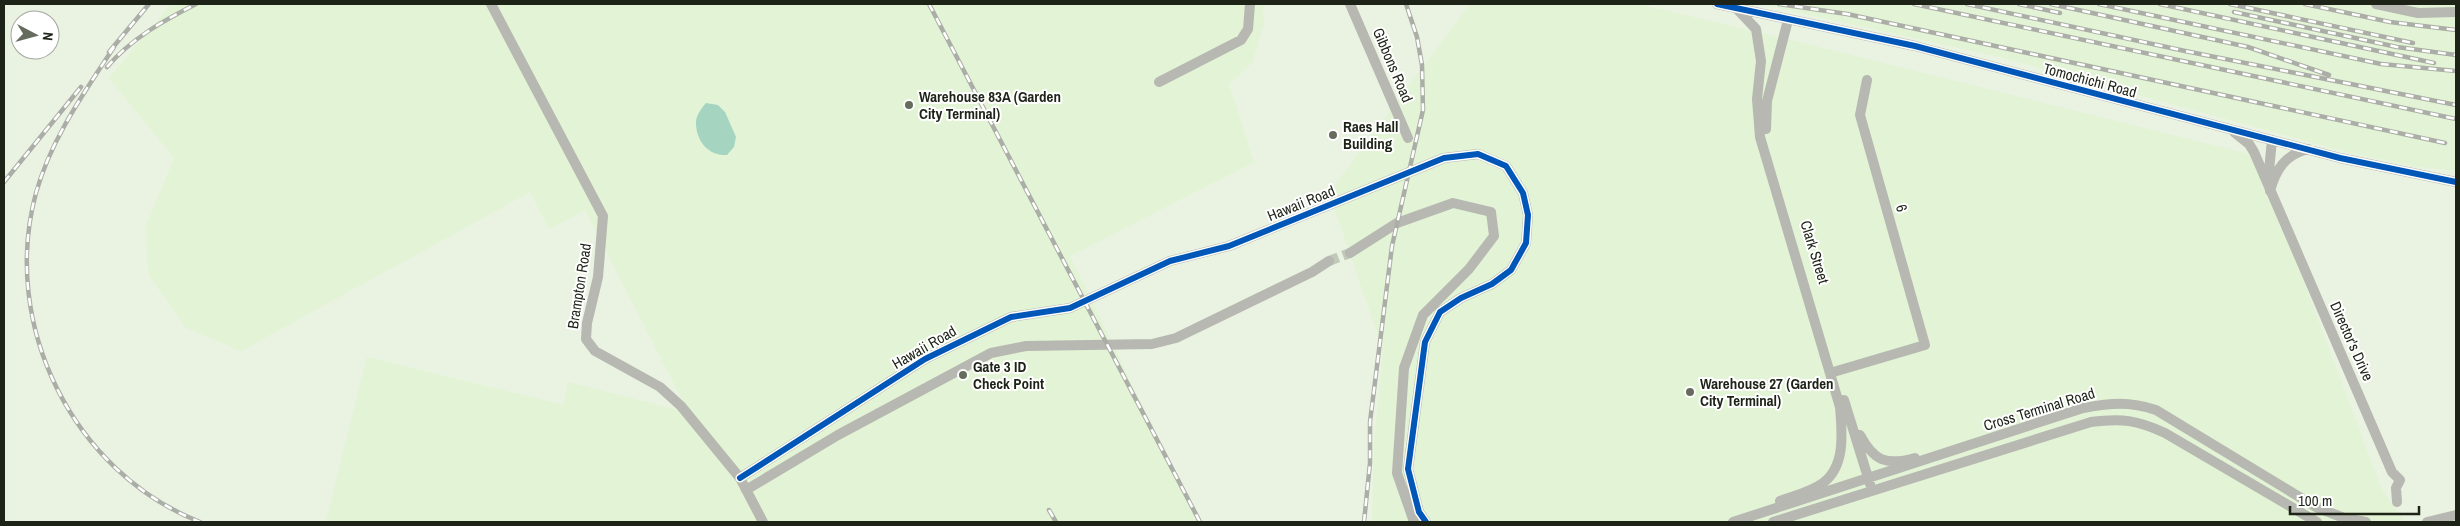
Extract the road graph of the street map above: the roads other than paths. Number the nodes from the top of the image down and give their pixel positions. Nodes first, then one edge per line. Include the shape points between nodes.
1 (491, 4) edge
2 (1250, 4) edge
3 (1350, 4) edge
4 (1717, 4) edge
5 (2376, 4) edge
6 (1735, 8) junction
7 (2456, 12) edge
8 (1788, 20) junction
9 (1867, 80) dead end
10 (1159, 82) dead end
11 (2231, 130) junction
12 (1408, 138) dead end
13 (2272, 140) junction
14 (2308, 149) junction
15 (2456, 182) edge
16 (2270, 191) junction
17 (1350, 252) tunnel mouth
18 (1329, 261) tunnel mouth
19 (1833, 372) junction
20 (1849, 416) junction
21 (1962, 449) junction
22 (740, 478) junction
23 (1869, 479) junction
24 (746, 490) junction
25 (1872, 490) junction
26 (2397, 502) dead end
27 (2456, 515) edge
28 (764, 522) edge
29 (1414, 522) edge
30 (1426, 522) edge
31 (1734, 522) edge
32 (1773, 522) edge
33 (2317, 522) edge
34 (2366, 522) edge
35 (2427, 522) edge

1 - 22 street, Brampton Road via 603,216 598,277 586,339 596,351 660,387 681,406
2 - 10 street via 1248,29 1241,40
3 - 12 street, Gibbons Road
4 - 6 street, Tomochichi Road
5 - 7 street via 2418,13
6 - 8 street, Tomochichi Road
6 - 19 street, Clark Street via 1756,29 1760,61 1760,137
8 - 11 street, Tomochichi Road via 1915,46
8 - 19 street, Clark Street via 1768,101 1767,142
9 - 19 street, 6 via 1860,115 1925,345
11 - 13 street, Tomochichi Road
11 - 16 street via 2249,144
13 - 14 street, Tomochichi Road
13 - 16 street via 2267,176
14 - 15 street, Tomochichi Road
14 - 16 street via 2289,157 2281,165
16 - 26 street, Director's Drive via 2392,472 2400,480 2396,488
17 - 29 street via 1397,223 1453,203 1491,212 1494,236 1469,269 1423,315 1404,368 1397,473
18 - 24 street via 1176,338 1152,344 1026,346 991,353
19 - 20 street, Clark Street
19 - 31 street, Clark Street via 1842,434 1836,467 1823,483
20 - 21 street via 1865,446 1875,457 1888,462 1947,448
20 - 23 street, Clark Street
21 - 23 street, Cross Terminal Road
21 - 34 street, Cross Terminal Road via 2083,408 2116,402 2138,404 2172,418 2316,507
22 - 24 street, Brampton Road
22 - 30 street, Hawaii Road via 925,359 1011,317 1070,308 1170,261 1229,246 1444,158 1478,154 1506,166 1523,193 1528,215 1526,243 1511,270 1440,312 1425,342 1408,469 1419,512
23 - 25 street, Clark Street
23 - 31 street, Cross Terminal Road
24 - 28 street, Brampton Road
25 - 32 street, Cross Terminal Road
25 - 33 street, Cross Terminal Road via 2091,422 2121,419 2142,422 2165,433
27 - 35 street

